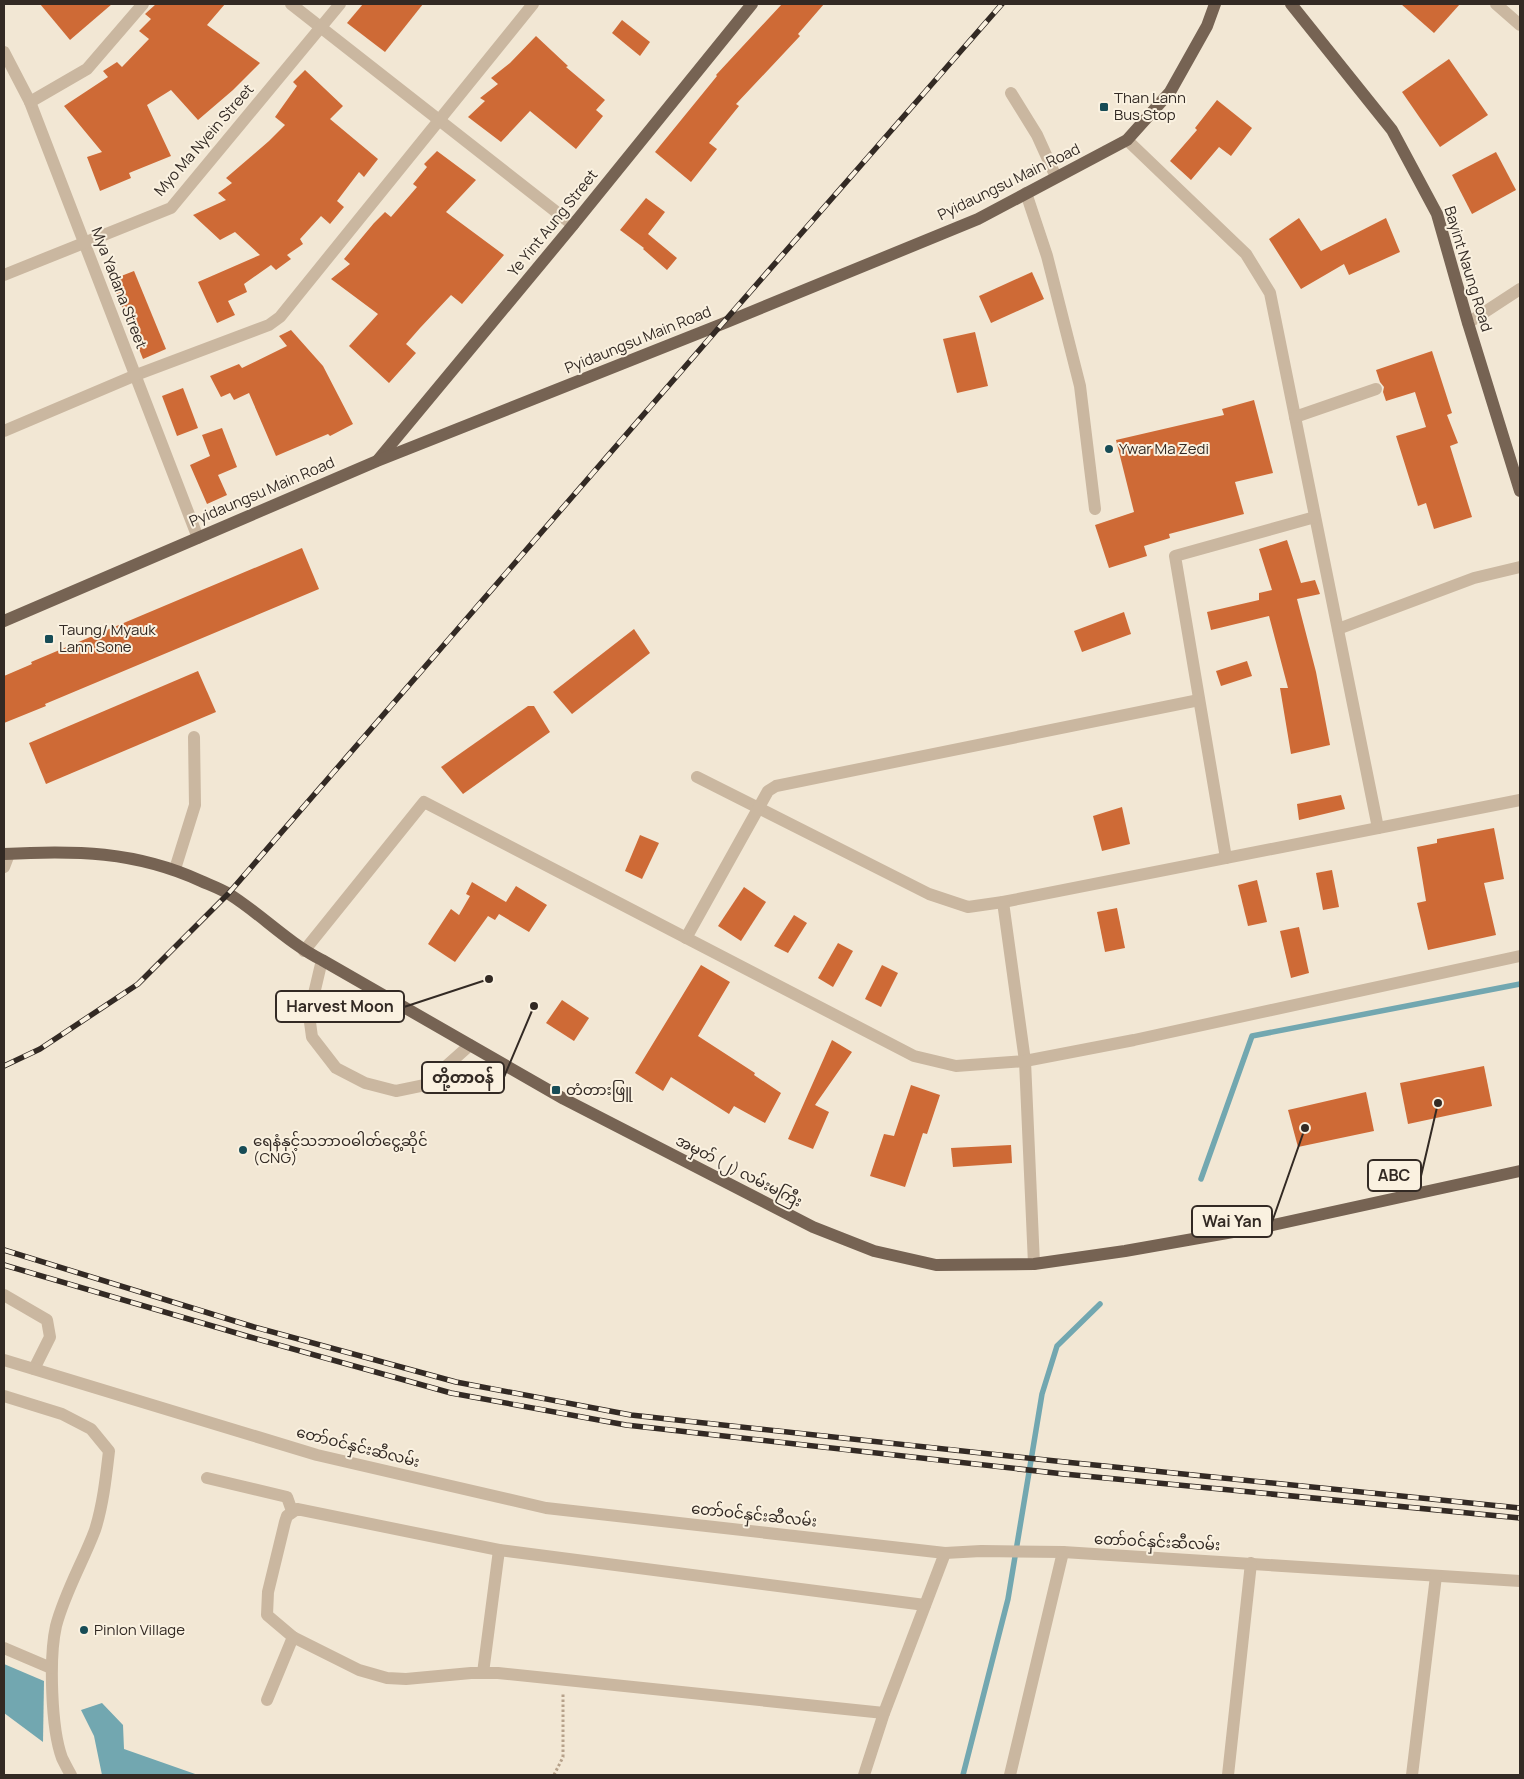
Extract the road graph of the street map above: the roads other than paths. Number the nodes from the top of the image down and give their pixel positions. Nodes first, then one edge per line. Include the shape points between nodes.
1 (143, 4) edge
2 (291, 4) edge
3 (340, 4) edge
4 (534, 4) edge
5 (752, 4) edge
6 (1215, 4) edge
7 (1291, 4) edge
8 (1496, 4) edge
9 (1520, 26) edge
10 (320, 28) junction
11 (4, 52) edge
12 (1011, 93) dead end
13 (30, 102) junction
14 (439, 120) junction
15 (1127, 140) junction
16 (1056, 178) junction
17 (1026, 194) junction
18 (572, 225) junction
19 (84, 242) junction
20 (4, 275) edge
21 (1520, 289) edge
22 (1468, 323) junction
23 (136, 375) junction
24 (1376, 389) dead end
25 (1295, 417) junction
26 (4, 431) edge
27 (377, 461) junction
28 (1520, 491) edge
29 (1095, 509) dead end
30 (1315, 517) junction
31 (198, 538) junction
32 (1520, 567) edge
33 (4, 621) edge
34 (1338, 629) junction
35 (1199, 700) junction
36 (194, 737) dead end
37 (697, 777) dead end
38 (1520, 800) edge
39 (759, 808) junction
40 (1378, 828) junction
41 (6, 854) edge
42 (1226, 858) junction
43 (4, 867) edge
44 (175, 869) junction
45 (1003, 902) junction
46 (686, 938) junction
47 (304, 951) junction
48 (1520, 956) edge
49 (322, 960) junction
50 (470, 1045) junction
51 (1025, 1061) junction
52 (1520, 1171) edge
53 (1034, 1264) junction
54 (4, 1295) edge
55 (4, 1360) edge
56 (34, 1369) junction
57 (4, 1396) edge
58 (207, 1478) dead end
59 (292, 1511) junction
60 (499, 1550) junction
61 (1063, 1552) junction
62 (945, 1553) junction
63 (1251, 1563) junction
64 (1436, 1576) junction
65 (1520, 1581) edge
66 (925, 1605) junction
67 (293, 1637) junction
68 (4, 1648) edge
69 (51, 1668) junction
70 (483, 1673) junction
71 (267, 1700) dead end
72 (884, 1713) junction
73 (71, 1775) edge
74 (864, 1775) edge
75 (1010, 1775) edge
76 (1228, 1775) edge
77 (1412, 1775) edge

1 - 13 street via 87,69
2 - 10 street
3 - 10 street, Myo Ma Nyein Street
4 - 14 street
5 - 18 main road, Ye Yint Aung Street
6 - 15 main road, Pyidaungsu Main Road via 1207,26 1170,92
7 - 22 main road, Bayint Naung Road via 1392,130 1437,214
8 - 9 street
10 - 14 street
10 - 19 street, Myo Ma Nyein Street via 171,208
11 - 13 street, Mya Yadana Street
12 - 16 street via 1038,134
13 - 19 street, Mya Yadana Street
14 - 18 street
14 - 23 street via 280,317 269,325
15 - 16 main road, Pyidaungsu Main Road
15 - 25 street via 1246,254 1270,293
16 - 17 main road, Pyidaungsu Main Road
17 - 27 main road, Pyidaungsu Main Road via 978,218 722,324
17 - 29 street via 1047,256 1080,386
18 - 27 main road, Ye Yint Aung Street
19 - 20 street, Myo Ma Nyein Street
19 - 23 street, Mya Yadana Street
21 - 22 street
22 - 28 main road, Bayint Naung Road
23 - 26 street
23 - 31 street, Mya Yadana Street
24 - 25 street
25 - 30 street
27 - 31 main road, Pyidaungsu Main Road
30 - 34 street
30 - 35 street via 1175,556
31 - 33 main road, Pyidaungsu Main Road
32 - 34 street via 1474,578
34 - 40 street
35 - 39 street via 776,786 768,791
35 - 42 street
36 - 44 street via 195,805
37 - 39 street
38 - 40 street
39 - 45 street via 929,894 968,906
39 - 46 street
40 - 42 street
41 - 43 street
41 - 44 main road, အမှတ် (၂) လမ်းမကြီး via 52,851 122,856
42 - 45 street
44 - 47 main road, အမှတ် (၂) လမ်းမကြီး via 228,894
45 - 51 street
46 - 47 street via 424,802
46 - 51 street via 914,1056 956,1066
47 - 49 main road, အမှတ် (၂) လမ်းမကြီး
48 - 51 street
49 - 50 main road, အမှတ် (၂) လမ်းမကြီး
49 - 50 street via 309,1015 312,1038 336,1068 365,1083 396,1091 426,1084
50 - 53 main road, အမှတ် (၂) လမ်းမကြီး via 564,1099 813,1227 874,1251 936,1264
51 - 53 street
52 - 53 main road, အမှတ် (၂) လမ်းမကြီး via 1273,1225
54 - 56 street via 47,1320 50,1337
55 - 56 street, တော်ဝင်နှင်းဆီလမ်း
56 - 62 street, တော်ဝင်နှင်းဆီလမ်း via 317,1455 546,1508
57 - 69 street via 62,1414 92,1429 109,1451 95,1529 56,1626
58 - 59 street via 287,1497
59 - 60 street via 297,1509
59 - 67 street via 284,1522 268,1592 268,1615
60 - 66 street
60 - 70 street
61 - 62 street, တော်ဝင်နှင်းဆီလမ်း
61 - 63 street, တော်ဝင်နှင်းဆီလမ်း
61 - 75 street
62 - 66 street
63 - 64 street, တော်ဝင်နှင်းဆီလမ်း
63 - 76 street
64 - 65 street, တော်ဝင်နှင်းဆီလမ်း
64 - 77 street
66 - 72 street
67 - 70 street via 359,1670 387,1678
67 - 71 street
68 - 69 street
69 - 73 street via 56,1728 62,1757
70 - 72 street
72 - 74 street

